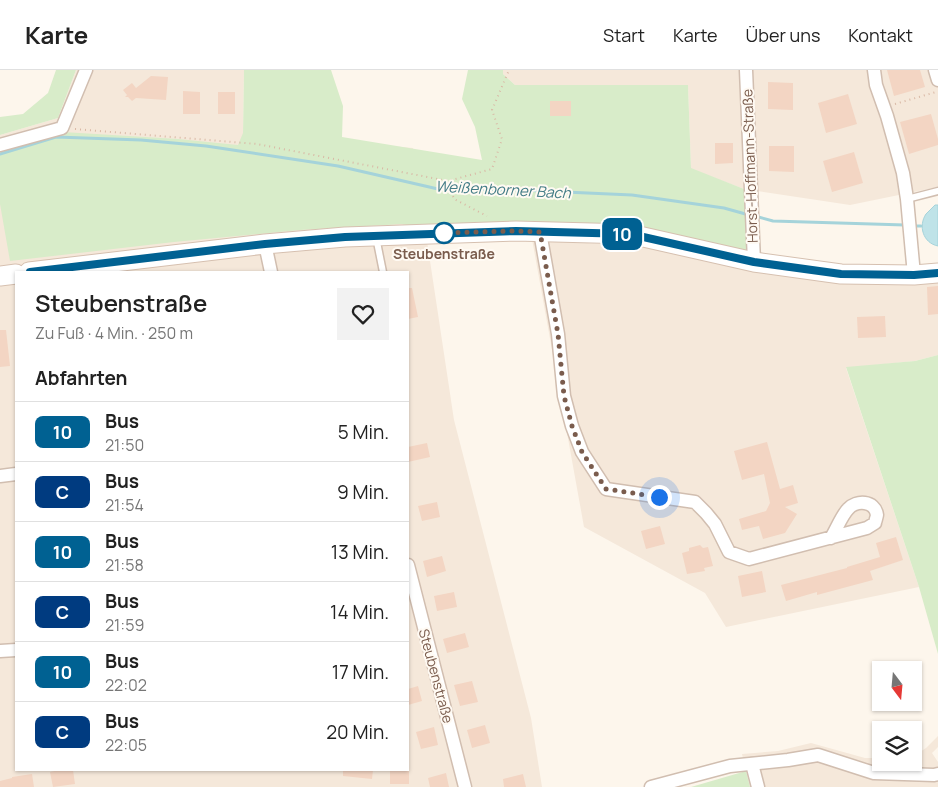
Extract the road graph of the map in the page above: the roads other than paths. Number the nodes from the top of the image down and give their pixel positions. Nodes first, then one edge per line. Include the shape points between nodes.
1 (86, 70) edge
2 (746, 70) edge
3 (874, 70) edge
4 (935, 70) edge
5 (938, 80) edge
6 (0, 145) edge
7 (938, 191) edge
8 (907, 199) junction
9 (540, 232) junction
10 (376, 236) junction
11 (265, 244) junction
12 (754, 262) junction
13 (37, 271) edge
14 (271, 271) edge
15 (383, 271) edge
16 (938, 273) edge
17 (15, 274) edge
18 (914, 275) junction
19 (0, 276) edge
20 (15, 474) edge
21 (0, 476) edge
22 (831, 538) dead end
23 (409, 574) edge
24 (412, 603) edge
25 (15, 650) edge
26 (0, 651) edge
27 (752, 764) junction
28 (938, 774) edge
29 (465, 787) edge
30 (651, 787) edge
31 (758, 787) edge

1 - 6 street via 62,128
2 - 12 street, Horst-Hoffmann-Straße
3 - 8 street via 903,173
4 - 5 street
7 - 8 lane
8 - 18 street
9 - 10 main road
9 - 12 main road via 630,234
9 - 22 street via 558,334 564,396 582,452 606,489 695,502 710,518 729,552 749,559
10 - 11 main road
10 - 15 lane
11 - 13 main road
11 - 14 street
12 - 18 main road via 841,274
16 - 18 main road
17 - 19 main road
20 - 21 street
23 - 24 street, Steubenstraße
24 - 29 street, Steubenstraße
25 - 26 street
27 - 28 street via 818,755 874,773
27 - 30 street via 730,766
27 - 31 street

